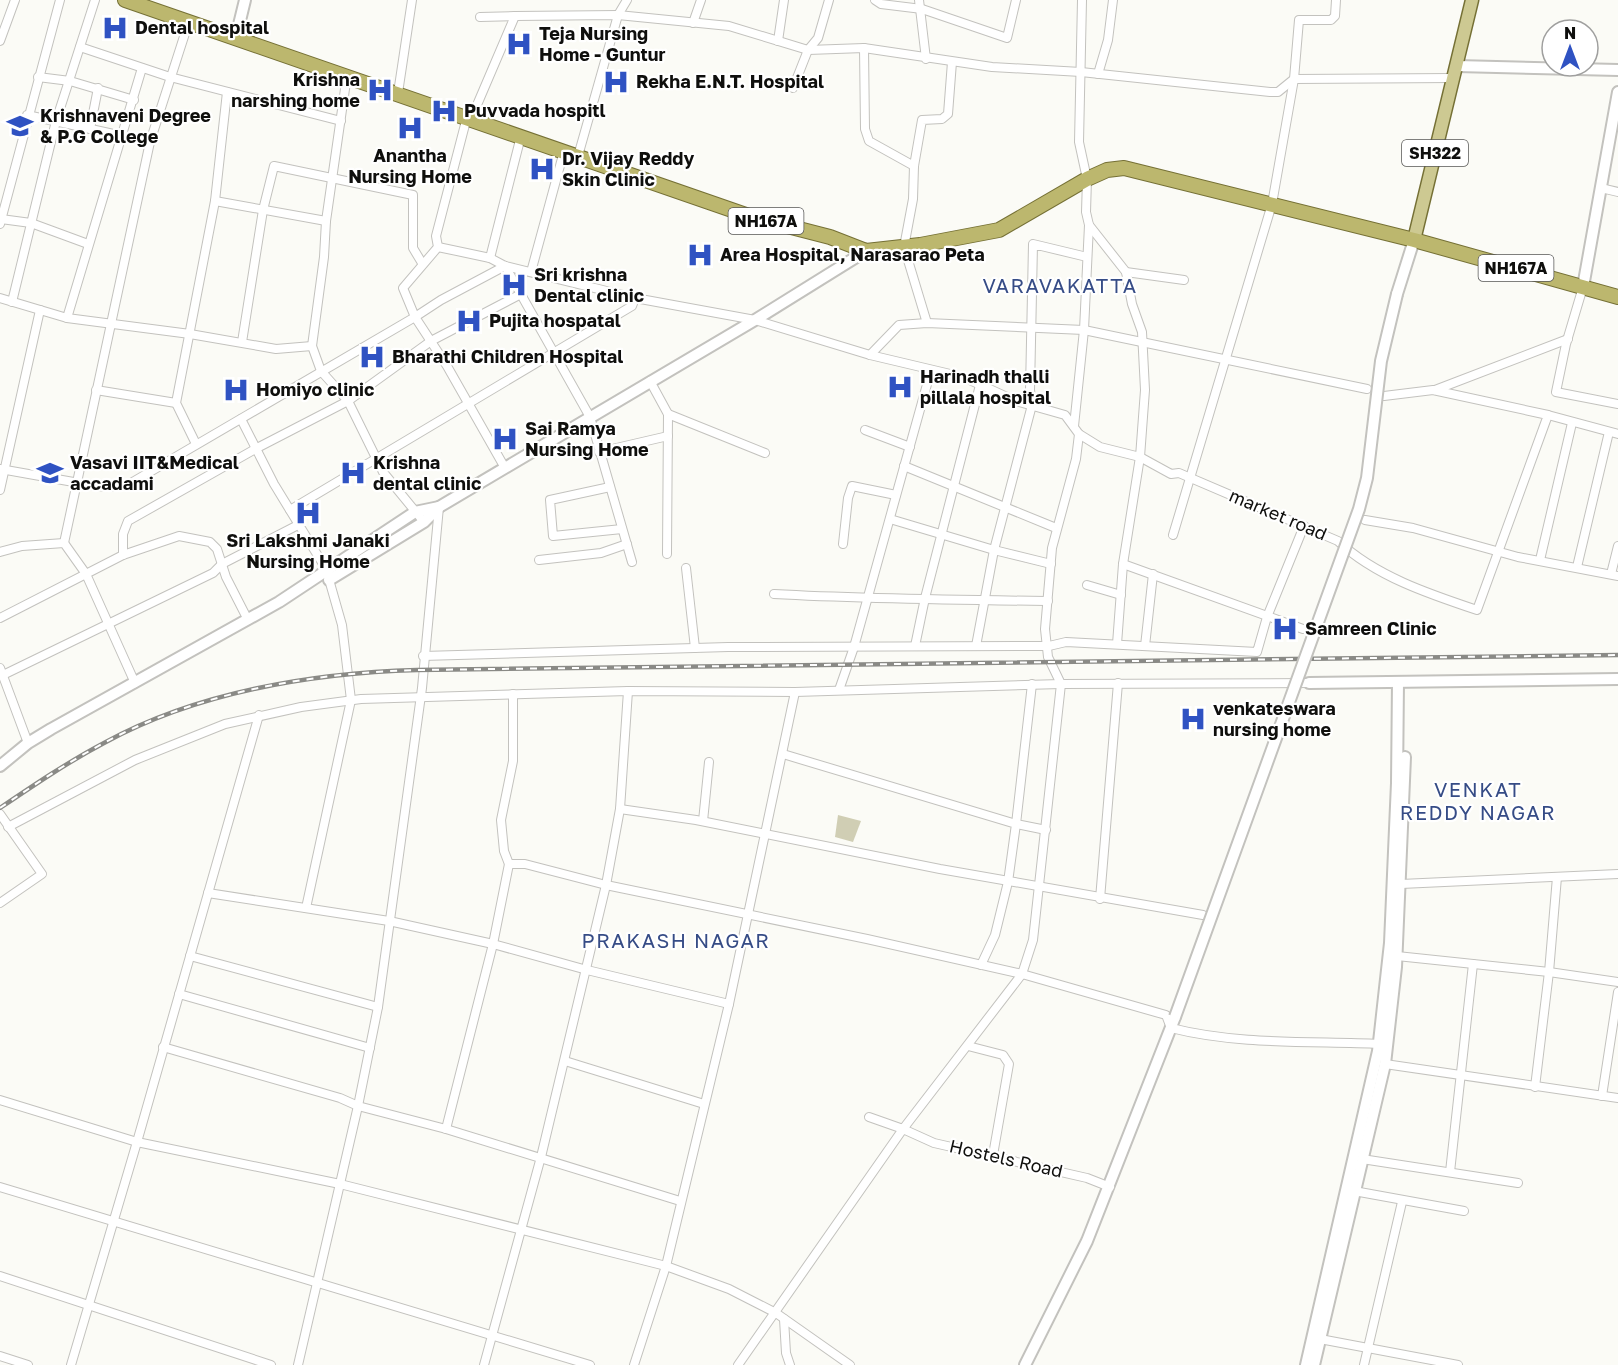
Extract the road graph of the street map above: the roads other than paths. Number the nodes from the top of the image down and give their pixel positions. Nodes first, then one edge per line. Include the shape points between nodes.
1 (15, 0) edge
2 (60, 0) edge
3 (95, 0) edge
4 (125, 0) edge
5 (245, 0) edge
6 (412, 0) edge
7 (627, 0) edge
8 (701, 0) edge
9 (784, 0) edge
10 (829, 0) edge
11 (875, 0) edge
12 (919, 0) edge
13 (1016, 0) edge
14 (1082, 0) edge
15 (1113, 0) edge
16 (1336, 0) edge
17 (1472, 0) edge
18 (922, 9) junction
19 (618, 15) junction
20 (480, 16) dead end
21 (515, 16) junction
22 (4, 21) edge
23 (189, 21) junction
24 (693, 23) junction
25 (236, 37) junction
26 (0, 41) edge
27 (778, 41) junction
28 (80, 47) junction
29 (864, 48) junction
30 (808, 50) junction
31 (926, 59) junction
32 (952, 62) junction
33 (142, 68) junction
34 (1618, 69) edge
35 (1080, 72) junction
36 (1455, 72) junction
37 (1098, 74) junction
38 (347, 75) junction
39 (38, 77) junction
40 (170, 77) junction
41 (1294, 79) junction
42 (70, 81) junction
43 (98, 88) junction
44 (793, 88) dead end
45 (1618, 92) edge
46 (227, 93) junction
47 (398, 93) junction
48 (134, 100) junction
49 (27, 115) junction
50 (469, 118) junction
51 (56, 121) junction
52 (341, 121) junction
53 (90, 129) junction
54 (521, 136) junction
55 (123, 137) junction
56 (150, 142) junction
57 (564, 151) junction
58 (578, 156) junction
59 (914, 166) junction
60 (332, 179) junction
61 (1087, 179) junction
62 (1601, 188) junction
63 (4, 191) edge
64 (1618, 192) edge
65 (215, 201) junction
66 (1272, 204) junction
67 (263, 210) junction
68 (326, 221) junction
69 (1, 222) edge
70 (30, 223) junction
71 (1089, 225) junction
72 (1414, 240) junction
73 (88, 244) junction
74 (438, 247) junction
75 (904, 247) junction
76 (866, 251) junction
77 (1088, 257) junction
78 (490, 258) junction
79 (422, 263) junction
80 (505, 266) junction
81 (531, 272) junction
82 (1126, 272) junction
83 (1184, 280) dead end
84 (1584, 287) junction
85 (521, 294) junction
86 (1618, 297) edge
87 (0, 298) edge
88 (635, 298) junction
89 (12, 302) junction
90 (40, 310) junction
91 (415, 317) junction
92 (67, 318) junction
93 (755, 320) junction
94 (927, 323) junction
95 (110, 325) junction
96 (1031, 328) junction
97 (1084, 330) junction
98 (190, 333) junction
99 (1568, 339) junction
100 (1142, 340) junction
101 (431, 341) junction
102 (242, 342) junction
103 (312, 346) junction
104 (555, 353) junction
105 (870, 355) junction
106 (1226, 358) junction
107 (931, 370) junction
108 (321, 371) junction
109 (650, 381) junction
110 (980, 385) junction
111 (1366, 389) dead end
112 (96, 390) junction
113 (1433, 390) junction
114 (1384, 396) dead end
115 (348, 401) junction
116 (176, 403) junction
117 (1618, 404) edge
118 (469, 405) junction
119 (1032, 405) junction
120 (668, 414) junction
121 (1548, 415) junction
122 (590, 417) junction
123 (241, 419) junction
124 (1572, 423) junction
125 (1074, 426) junction
126 (865, 430) dead end
127 (1609, 432) junction
128 (1080, 434) junction
129 (1618, 434) edge
130 (668, 436) junction
131 (196, 444) junction
132 (910, 447) junction
133 (257, 448) junction
134 (599, 452) junction
135 (765, 453) dead end
136 (1140, 457) junction
137 (377, 458) junction
138 (904, 466) junction
139 (505, 468) junction
140 (2, 470) edge
141 (1190, 478) junction
142 (77, 484) junction
143 (610, 487) junction
144 (953, 487) junction
145 (0, 490) edge
146 (897, 495) junction
147 (439, 507) junction
148 (1005, 508) junction
149 (290, 510) junction
150 (415, 512) junction
151 (890, 519) junction
152 (1365, 520) dead end
153 (424, 522) junction
154 (298, 525) junction
155 (1304, 526) junction
156 (1056, 528) junction
157 (622, 529) junction
158 (941, 534) junction
159 (1173, 535) dead end
160 (64, 543) junction
161 (627, 544) junction
162 (843, 544) dead end
163 (1618, 546) edge
164 (1, 550) edge
165 (994, 550) junction
166 (1500, 552) junction
167 (667, 554) dead end
168 (123, 555) junction
169 (539, 560) dead end
170 (1540, 560) junction
171 (632, 562) dead end
172 (222, 564) junction
173 (1051, 564) junction
174 (1123, 564) junction
175 (1577, 567) junction
176 (686, 568) dead end
177 (86, 574) junction
178 (328, 574) junction
179 (1153, 574) junction
180 (1615, 575) edge
181 (1087, 585) dead end
182 (774, 594) dead end
183 (1121, 595) junction
184 (925, 598) junction
185 (868, 599) junction
186 (983, 600) junction
187 (1048, 601) junction
188 (1267, 616) junction
189 (0, 618) edge
190 (248, 620) junction
191 (108, 623) junction
192 (1303, 629) dead end
193 (1117, 645) junction
194 (915, 646) junction
195 (976, 646) junction
196 (1049, 646) junction
197 (1145, 646) junction
198 (854, 647) junction
199 (695, 648) junction
200 (423, 656) junction
201 (2, 671) edge
202 (1618, 679) edge
203 (1309, 682) joint
204 (1402, 682) junction
205 (135, 683) junction
206 (1118, 683) junction
207 (1032, 684) junction
208 (1062, 684) junction
209 (838, 690) junction
210 (628, 691) junction
211 (795, 692) junction
212 (513, 694) junction
213 (421, 697) junction
214 (351, 700) junction
215 (259, 715) junction
216 (28, 743) junction
217 (783, 754) junction
218 (709, 762) dead end
219 (0, 766) edge
220 (620, 809) junction
221 (0, 814) edge
222 (703, 821) junction
223 (1016, 824) junction
224 (8, 827) junction
225 (1046, 830) junction
226 (765, 833) junction
227 (509, 864) junction
228 (1618, 874) edge
229 (1557, 877) junction
230 (1008, 882) junction
231 (1401, 884) junction
232 (606, 885) junction
233 (1040, 887) junction
234 (208, 893) junction
235 (1100, 898) junction
236 (0, 903) edge
237 (306, 908) junction
238 (747, 915) junction
239 (1203, 915) dead end
240 (389, 921) junction
241 (493, 944) junction
242 (190, 956) junction
243 (1396, 956) junction
244 (1473, 964) junction
245 (981, 965) junction
246 (587, 970) junction
247 (1549, 972) junction
248 (1022, 974) junction
249 (1618, 982) edge
250 (1618, 993) edge
251 (179, 994) junction
252 (729, 1004) junction
253 (378, 1007) junction
254 (1173, 1022) junction
255 (1379, 1044) junction
256 (968, 1046) junction
257 (163, 1047) junction
258 (369, 1048) junction
259 (565, 1062) junction
260 (1385, 1064) junction
261 (1461, 1077) junction
262 (1534, 1087) junction
263 (1602, 1096) junction
264 (1618, 1098) edge
265 (0, 1100) edge
266 (704, 1104) junction
267 (358, 1106) junction
268 (869, 1117) dead end
269 (446, 1129) junction
270 (903, 1129) junction
271 (137, 1142) junction
272 (993, 1155) junction
273 (541, 1157) junction
274 (1362, 1159) junction
275 (1450, 1172) junction
276 (1518, 1183) dead end
277 (340, 1184) junction
278 (0, 1187) edge
279 (1110, 1187) junction
280 (1354, 1191) junction
281 (681, 1201) junction
282 (1402, 1202) junction
283 (1464, 1211) dead end
284 (113, 1222) junction
285 (521, 1229) junction
286 (666, 1266) junction
287 (0, 1276) edge
288 (318, 1282) junction
289 (87, 1306) junction
290 (776, 1313) junction
291 (784, 1319) junction
292 (494, 1334) junction
293 (1320, 1339) junction
294 (1368, 1347) junction
295 (0, 1356) edge
296 (28, 1365) edge
297 (70, 1365) edge
298 (271, 1365) edge
299 (298, 1365) edge
300 (484, 1365) edge
301 (590, 1365) edge
302 (634, 1365) edge
303 (738, 1365) edge
304 (790, 1365) edge
305 (850, 1365) edge
306 (1025, 1365) edge
307 (1306, 1365) edge
308 (1314, 1365) edge
309 (1364, 1365) edge
310 (1458, 1365) edge

1 - 22 street
2 - 39 street
3 - 28 street
4 - 23 highway, NH167A
5 - 25 main road
6 - 47 street
7 - 19 street
8 - 24 street
9 - 27 street
10 - 30 street via 818,38
11 - 18 street
12 - 18 street
13 - 18 street via 1007,38
14 - 35 street
15 - 37 street via 1108,40
16 - 41 street via 1331,20 1297,23
17 - 36 main road, SH322
18 - 31 street
19 - 21 street
19 - 24 street
19 - 58 street
20 - 21 street
21 - 50 street
22 - 26 street
23 - 25 highway, NH167A
23 - 40 street
24 - 27 street via 729,26
25 - 38 highway, NH167A
27 - 30 street
28 - 33 street
28 - 42 street
29 - 30 street
29 - 31 street
29 - 59 street via 865,129 869,141
30 - 44 street
31 - 32 street
32 - 35 street
32 - 59 street via 948,114 922,120
33 - 40 street
33 - 48 street
34 - 36 main road
35 - 37 street
35 - 61 street via 1080,142
36 - 41 street
36 - 72 main road, SH322
37 - 41 street via 1270,92 1278,92
38 - 47 highway, NH167A
38 - 52 street
39 - 42 street
39 - 49 street
40 - 46 street
40 - 56 street
41 - 66 street
42 - 43 street
42 - 51 street
43 - 48 street
43 - 53 street
45 - 62 main road
46 - 52 street
46 - 65 street
47 - 50 highway, NH167A
48 - 55 street
49 - 51 street
49 - 63 street
50 - 54 highway, NH167A
50 - 74 street via 436,236
51 - 53 street
51 - 70 street
52 - 60 street
53 - 55 street
54 - 57 highway, NH167A
54 - 78 street
55 - 56 street
55 - 73 street
56 - 95 street
57 - 58 highway, NH167A
57 - 81 street
58 - 76 highway, NH167A via 752,217 830,237
59 - 75 street via 913,200
60 - 67 street via 273,165
60 - 68 street
60 - 79 street via 413,195 413,248
61 - 66 highway, NH167A via 1124,168
61 - 71 street
61 - 75 highway, NH167A via 999,230
62 - 64 street
62 - 84 main road
63 - 69 street
65 - 67 street
65 - 98 street
66 - 72 highway, NH167A
66 - 106 street
67 - 68 street
67 - 102 street
68 - 103 street
69 - 70 street
70 - 73 street
70 - 89 street
71 - 77 street
71 - 82 street
72 - 84 highway, NH167A
72 - 254 main road, bridge via 1381,361 1367,478 1359,509
73 - 92 street
74 - 78 street
74 - 79 street
75 - 76 highway, NH167A
75 - 94 street
76 - 93 main road
77 - 96 street via 1033,244
77 - 97 street
78 - 80 street
79 - 91 street via 403,288
80 - 81 street
80 - 85 street
80 - 91 street
81 - 88 street
82 - 83 street
82 - 100 street
84 - 86 highway, NH167A
84 - 99 street
85 - 101 street
85 - 104 street
87 - 89 street
88 - 93 street
88 - 104 street via 632,306
89 - 90 street
90 - 92 street
90 - 140 street
91 - 101 street
91 - 108 street
92 - 95 street
93 - 105 street
93 - 109 main road
94 - 96 street
94 - 105 street via 899,325
95 - 98 street
95 - 112 street
96 - 97 street
96 - 119 street
97 - 100 street
97 - 125 street
98 - 102 street
98 - 116 street
99 - 113 street
99 - 117 street via 1556,392
100 - 106 street
100 - 136 street via 1145,390
101 - 115 street
101 - 118 street
102 - 103 street via 276,349
103 - 108 street
104 - 118 street
104 - 122 street
105 - 107 street
106 - 111 street
106 - 141 street
107 - 110 street
107 - 132 street
108 - 115 street
108 - 123 street
109 - 120 street
109 - 122 main road
110 - 119 street
110 - 144 street
112 - 116 street
112 - 142 street
113 - 114 street
113 - 121 street
115 - 133 street
115 - 137 street
116 - 131 street
118 - 137 street
118 - 139 street
119 - 125 street via 1065,415
119 - 148 street
120 - 130 street
120 - 135 street
121 - 124 street
121 - 166 street
122 - 134 street
122 - 139 main road
123 - 131 street
123 - 133 street
124 - 127 street
124 - 170 street
125 - 128 street
126 - 132 street
127 - 129 street
127 - 175 street
128 - 136 street, market road via 1100,447
128 - 156 street
130 - 134 street
130 - 167 street
131 - 142 street via 131,483 112,487
132 - 138 street
133 - 149 street
133 - 168 street via 128,521 123,534
134 - 143 street
136 - 141 street, market road via 1172,474
136 - 174 street
137 - 149 street
137 - 150 street via 383,472
138 - 144 street
138 - 146 street
139 - 147 main road
140 - 142 street
140 - 145 street
141 - 155 street, market road
141 - 159 street
142 - 160 street
143 - 157 street
143 - 157 street via 550,500 553,536
144 - 148 street
144 - 158 street
146 - 151 street
146 - 162 street via 852,486
147 - 150 main road
147 - 153 main road
147 - 200 street
148 - 156 street
148 - 165 street
149 - 154 street
150 - 153 street
150 - 178 main road
151 - 158 street
151 - 185 street
152 - 166 street via 1413,528
153 - 178 main road
154 - 172 street
154 - 178 street
155 - 166 street, market road via 1338,541 1353,555 1419,590 1477,610
155 - 188 street
156 - 173 street
157 - 161 street
158 - 165 street
158 - 184 street
160 - 164 street
160 - 177 street
161 - 169 street via 601,553
161 - 171 street
163 - 180 street
165 - 173 street
165 - 186 street
166 - 170 street
168 - 172 street via 179,536 210,542
168 - 177 street
170 - 175 street
172 - 190 street
172 - 191 street via 213,573
173 - 187 street
174 - 179 street
174 - 183 street
175 - 180 street
176 - 199 street
177 - 189 street
177 - 191 street
178 - 190 main road
178 - 214 street via 342,626
179 - 188 street
179 - 197 street
181 - 183 street
182 - 185 street
183 - 193 street
184 - 185 street
184 - 186 street
184 - 194 street
185 - 198 street
186 - 187 street
186 - 195 street
187 - 196 street via 1045,629
188 - 192 street
188 - 197 street via 1257,652
190 - 205 main road
191 - 201 street
191 - 205 street
193 - 196 street via 1066,642
193 - 197 street
194 - 195 street
194 - 198 street
195 - 196 street
196 - 208 street via 1048,657
198 - 199 street
198 - 209 street
199 - 200 street
200 - 213 street
201 - 216 street
202 - 204 main road
203 - 204 main road
203 - 206 street
204 - 231 main road
204 - 255 main road via 1390,943
205 - 216 main road
206 - 208 street
206 - 235 street
207 - 208 street
207 - 209 street
207 - 223 street
208 - 225 street
209 - 211 street
210 - 211 street
210 - 212 street
210 - 220 street
211 - 217 street
212 - 213 street
212 - 227 street via 513,761 501,820
213 - 214 street
213 - 240 street
214 - 215 street
214 - 237 street
215 - 224 street via 135,760
215 - 234 street
216 - 219 main road
217 - 223 street
217 - 226 street
218 - 222 street
220 - 222 street
220 - 232 street
221 - 224 street
222 - 226 street
223 - 225 street
223 - 230 street
224 - 236 street via 42,874
225 - 233 street
226 - 230 street
226 - 238 street
227 - 232 street via 525,864
227 - 241 street
228 - 229 street
229 - 231 street
229 - 247 street
230 - 233 street
230 - 245 street via 995,935
231 - 243 main road
232 - 238 street
232 - 246 street
233 - 235 street
233 - 248 street via 1033,940
234 - 237 street
234 - 242 street
235 - 239 street
237 - 240 street
238 - 245 street
238 - 252 street
240 - 241 street
240 - 253 street
241 - 246 street
241 - 269 street
242 - 251 street
242 - 253 street
243 - 244 street
243 - 260 main road
244 - 247 street
244 - 261 street
245 - 248 street
246 - 252 street
246 - 259 street
247 - 249 street
247 - 262 street
248 - 254 street via 1166,1015
248 - 256 street
250 - 263 street
251 - 257 street
251 - 258 street
252 - 266 street
253 - 258 street
254 - 255 street via 1222,1038
254 - 279 main road
255 - 307 main road
256 - 270 street
256 - 272 street via 1003,1055 1010,1064
257 - 267 street
257 - 271 street
258 - 267 street
259 - 266 street
259 - 273 street
260 - 261 street
260 - 274 main road
261 - 262 street
261 - 275 street
262 - 263 street
263 - 264 street
265 - 271 street
266 - 281 street
267 - 269 street
267 - 277 street
268 - 270 street, Hostels Road
269 - 273 street
270 - 272 street, Hostels Road via 934,1143
270 - 290 street
271 - 277 street
271 - 284 street
272 - 279 street, Hostels Road
273 - 281 street
273 - 285 street
274 - 275 street
274 - 280 main road
275 - 276 street
277 - 285 street
277 - 288 street
278 - 284 street
279 - 306 main road
280 - 282 street
280 - 293 main road
281 - 286 street
282 - 283 street
282 - 294 street
284 - 288 street
284 - 289 street
285 - 286 street
285 - 292 street
286 - 290 street via 729,1289
286 - 302 street
287 - 289 street
288 - 292 street
288 - 299 street
289 - 297 street
289 - 298 street
290 - 291 street
290 - 303 street
291 - 304 street
291 - 305 street
292 - 300 street
292 - 301 street
293 - 294 street
293 - 308 main road
294 - 309 street
294 - 310 street
295 - 296 street

